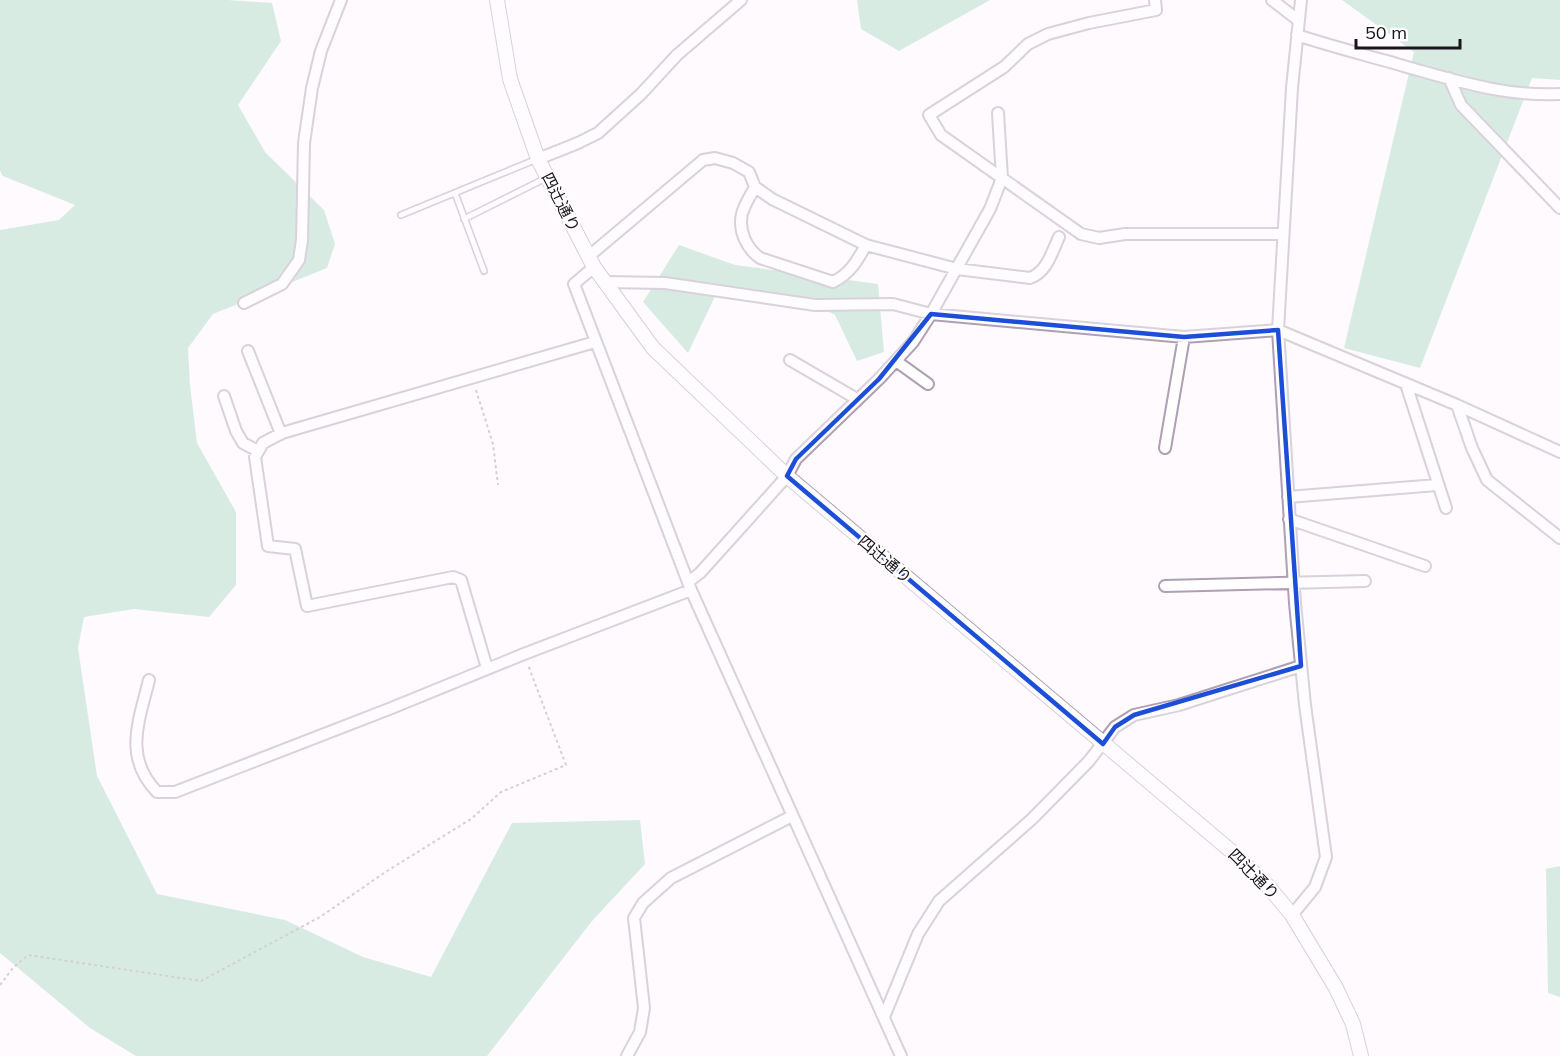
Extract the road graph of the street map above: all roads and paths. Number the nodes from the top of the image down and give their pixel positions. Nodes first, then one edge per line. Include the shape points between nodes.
1 (341, 0) edge
2 (497, 0) edge
3 (726, 0) edge
4 (741, 0) edge
5 (1155, 0) edge
6 (1272, 0) edge
7 (1301, 0) edge
8 (721, 17) junction
9 (1298, 20) junction
10 (1297, 35) junction
11 (1449, 78) junction
12 (1560, 94) edge
13 (998, 113) dead end
14 (538, 159) junction
15 (548, 177) junction
16 (1002, 178) junction
17 (756, 187) junction
18 (455, 193) junction
19 (1560, 208) edge
20 (401, 215) dead end
21 (464, 219) junction
22 (1283, 234) junction
23 (1059, 237) dead end
24 (866, 245) junction
25 (591, 261) junction
26 (957, 269) junction
27 (483, 271) dead end
28 (604, 282) junction
29 (244, 303) dead end
30 (931, 314) junction
31 (1278, 330) junction
32 (1184, 337) junction
33 (595, 342) junction
34 (248, 351) dead end
35 (790, 360) dead end
36 (896, 361) junction
37 (472, 378) junction
38 (928, 384) dead end
39 (1406, 384) junction
40 (224, 396) dead end
41 (857, 399) junction
42 (1457, 405) junction
43 (280, 434) junction
44 (1166, 448) dead end
45 (258, 451) junction
46 (1560, 452) edge
47 (787, 476) junction
48 (498, 484) dead end
49 (1437, 484) junction
50 (1288, 496) junction
51 (1446, 508) dead end
52 (1289, 519) junction
53 (1560, 538) edge
54 (1425, 566) dead end
55 (1365, 581) dead end
56 (1293, 583) junction
57 (690, 586) junction
58 (1165, 586) dead end
59 (524, 654) junction
60 (1301, 666) junction
61 (488, 668) junction
62 (149, 680) dead end
63 (1103, 744) junction
64 (792, 816) junction
65 (1292, 915) junction
66 (0, 985) edge
67 (884, 1017) junction
68 (627, 1056) edge
69 (902, 1056) edge
70 (1361, 1056) edge

1 - 29 street via 321,51 312,88 304,143 299,260 282,284
2 - 14 street, 四辻通り via 510,79
3 - 8 street
4 - 8 street
5 - 16 street via 1156,10 1089,23 1028,44 1004,67 928,115 941,135
6 - 9 street
7 - 9 street
8 - 14 street via 676,55 598,133
9 - 10 street
10 - 11 street
10 - 22 street
11 - 12 street via 1515,93
11 - 19 street via 1461,105
13 - 16 street
14 - 15 street, 四辻通り
14 - 18 lane
15 - 21 lane
15 - 25 street, 四辻通り
16 - 22 street via 1081,234 1099,238 1125,234
16 - 26 street
17 - 24 street via 772,199
17 - 24 street via 742,214 743,236 750,251 760,258 833,282 854,266
17 - 25 street via 749,172 733,163 715,158 703,160
18 - 20 lane
18 - 21 lane
21 - 27 lane
22 - 31 street
23 - 26 street via 1038,276
24 - 26 street
25 - 28 street, 四辻通り
25 - 33 street via 574,284
26 - 30 street
28 - 30 street via 665,283 815,305 893,304
28 - 47 street, 四辻通り via 653,348
30 - 32 street
30 - 36 street
31 - 32 street
31 - 39 street
31 - 50 street
32 - 44 street
33 - 37 street
33 - 57 street
34 - 43 street
35 - 41 street
36 - 38 street
36 - 41 street
37 - 43 street
37 - 48 path via 493,444
39 - 42 street
39 - 49 street
40 - 45 street via 243,443
41 - 47 street via 796,459
42 - 46 street
42 - 53 street via 1487,480
43 - 45 street via 263,443
45 - 61 street via 255,457 268,546 295,549 307,606 453,577 461,580
47 - 57 street
47 - 63 street, 四辻通り
49 - 50 street
49 - 51 street
50 - 52 street
52 - 54 street
52 - 56 street
55 - 56 street
56 - 58 street
56 - 60 street
57 - 59 street
57 - 64 street
59 - 61 street
59 - 66 path via 566,765 501,792 471,819 320,917 201,981 28,955
60 - 63 street via 1179,705 1134,715 1115,727
60 - 65 street via 1326,856 1315,887
61 - 62 street via 175,792 157,792 136,758 136,732
63 - 65 street, 四辻通り via 1231,851
63 - 67 street via 1032,819 939,901 918,934
64 - 67 street
64 - 68 street via 671,878 643,903 634,918 644,1008 640,1032
65 - 70 street, 四辻通り via 1336,988 1353,1024
67 - 69 street

